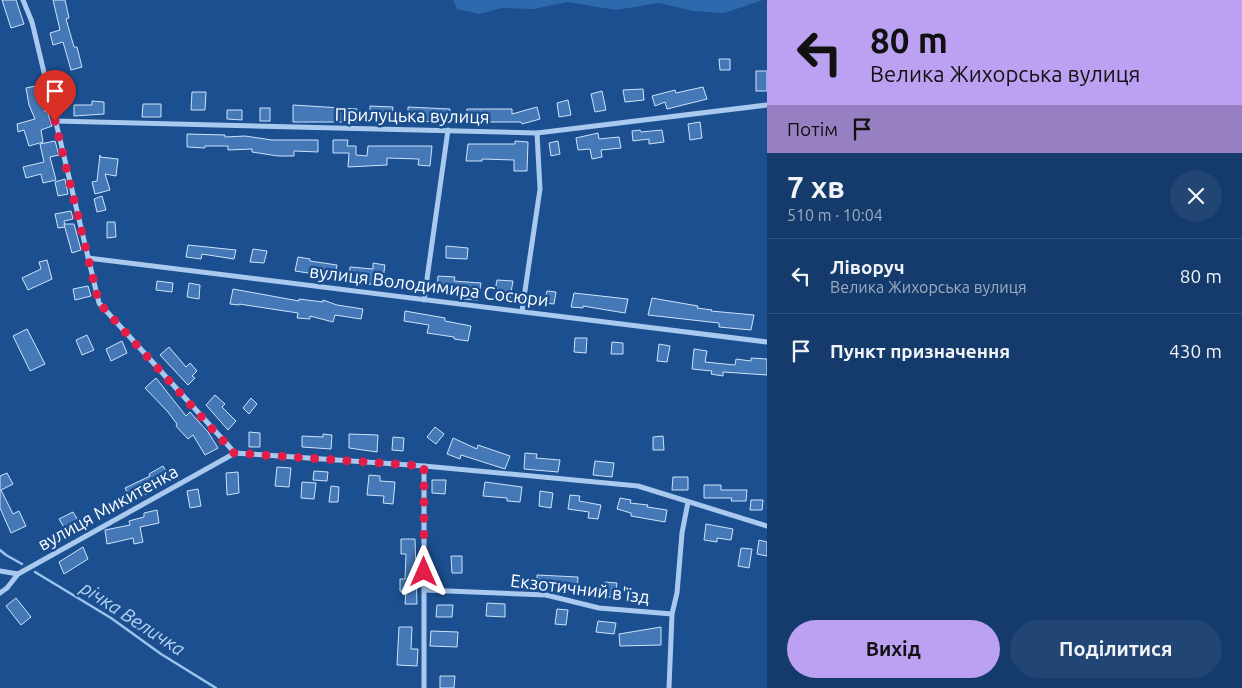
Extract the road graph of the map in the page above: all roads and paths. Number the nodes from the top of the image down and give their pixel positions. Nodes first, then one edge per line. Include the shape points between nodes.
1 (23, 0) edge
2 (767, 105) edge
3 (55, 121) junction
4 (448, 130) junction
5 (537, 133) junction
6 (88, 258) junction
7 (424, 300) junction
8 (522, 312) junction
9 (767, 342) edge
10 (234, 453) junction
11 (424, 466) junction
12 (688, 502) junction
13 (767, 526) edge
14 (0, 571) edge
15 (18, 574) junction
16 (424, 590) junction
17 (0, 593) edge
18 (672, 614) junction
19 (424, 688) edge
20 (668, 688) edge

1 - 3 street via 32,22
2 - 5 street, Прилуцька вулиця
3 - 4 street, Прилуцька вулиця
3 - 6 street
4 - 5 street, Прилуцька вулиця
4 - 7 street
5 - 8 street via 540,189
6 - 7 street, вулиця Володимира Сосюри
6 - 10 street via 99,303
7 - 8 street, вулиця Володимира Сосюри
8 - 9 street, вулиця Володимира Сосюри
10 - 11 street
10 - 15 street, вулиця Микитенка
11 - 12 street via 638,486
11 - 16 street
12 - 13 street
12 - 18 street, Екзотичний в'їзд
14 - 15 street
15 - 17 street, вулиця Микитенка
16 - 18 street, Екзотичний в'їзд via 546,595 599,608
16 - 19 street
18 - 20 street, Екзотичний в'їзд

